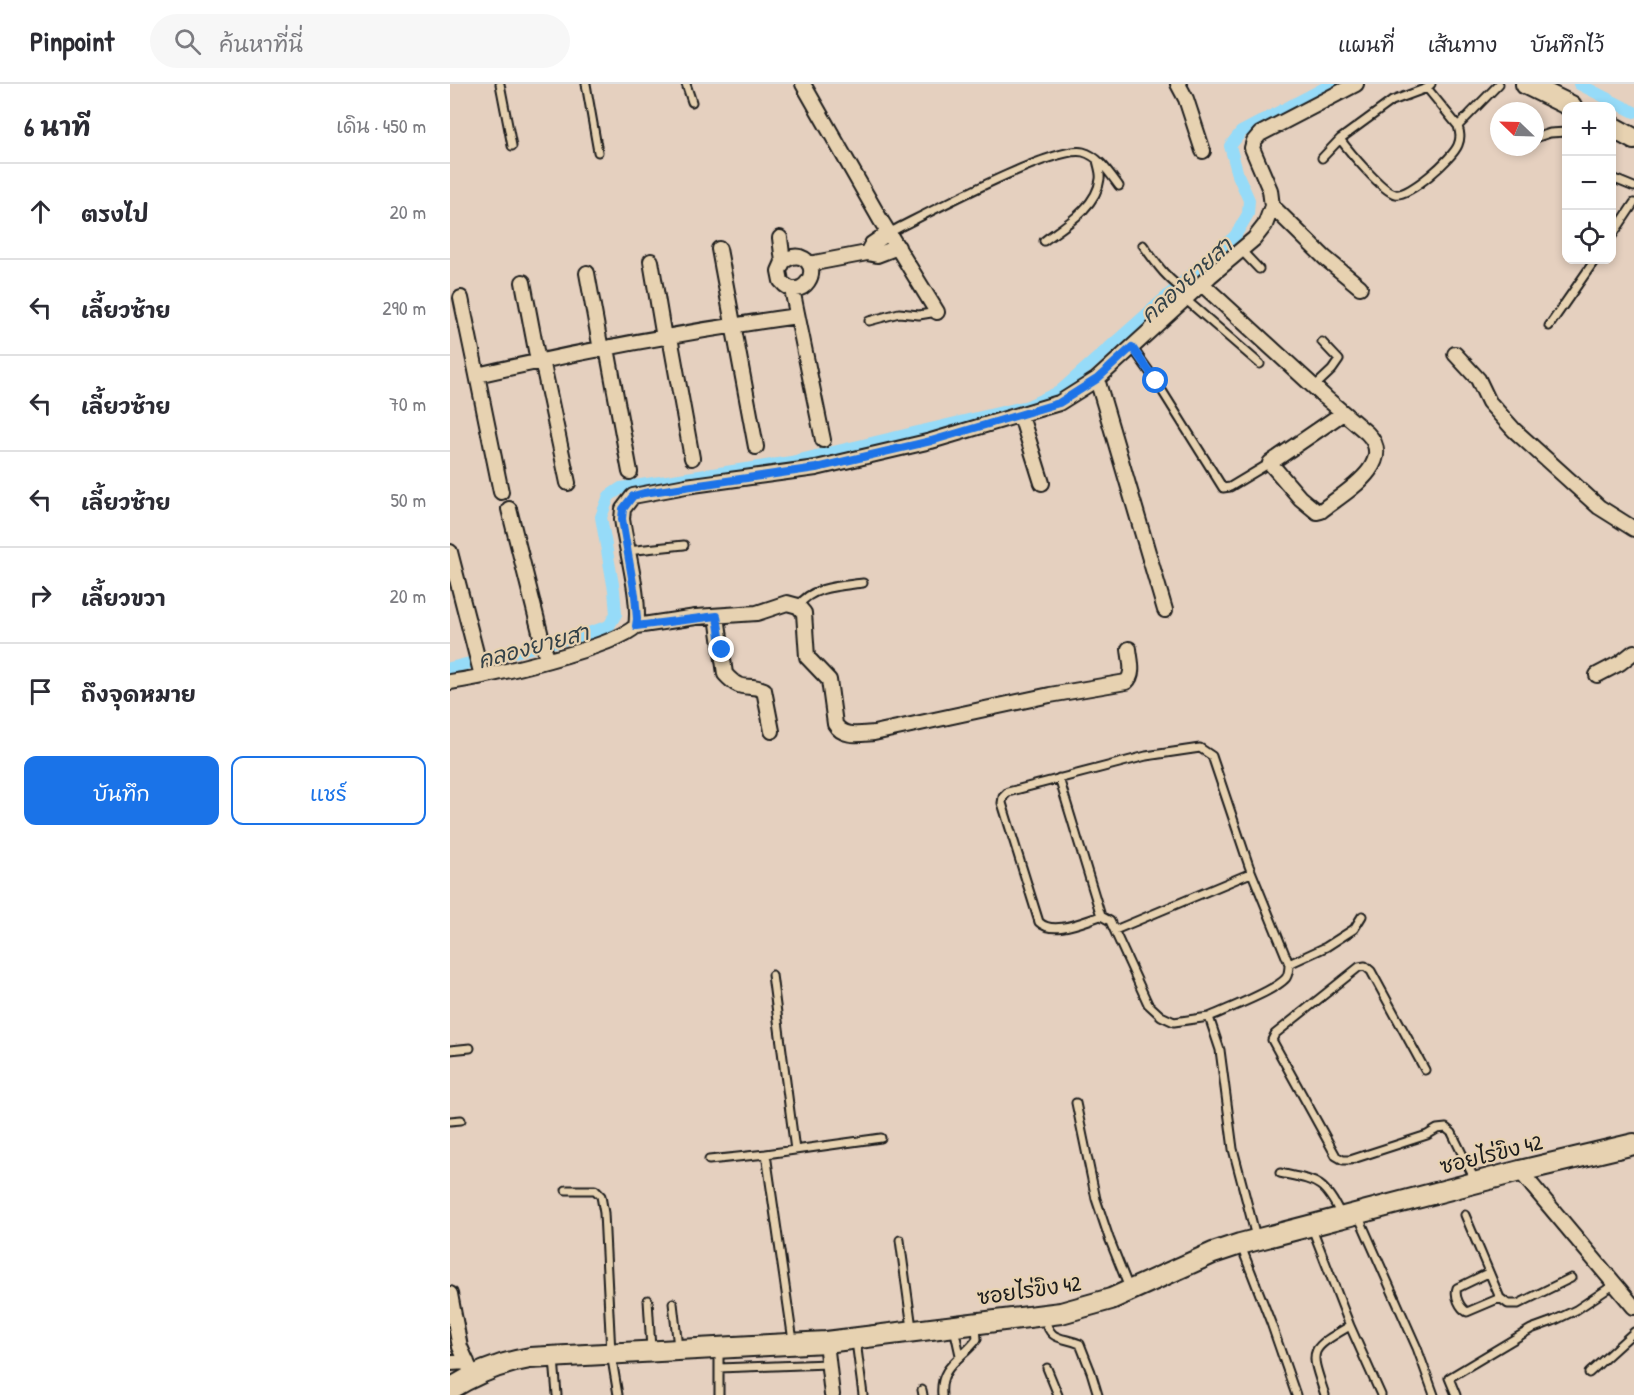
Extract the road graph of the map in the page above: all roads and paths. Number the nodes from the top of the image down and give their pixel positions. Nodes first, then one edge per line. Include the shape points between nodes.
1 (500, 84) edge
2 (586, 84) edge
3 (686, 84) edge
4 (803, 84) edge
5 (1178, 84) edge
6 (1356, 84) edge
7 (1499, 84) edge
8 (1526, 84) edge
9 (1429, 86) edge
10 (692, 102) dead end
11 (1563, 102) edge
12 (1458, 126) junction
13 (1616, 130) edge
14 (1562, 133) edge
15 (1544, 136) edge
16 (1340, 139) junction
17 (1634, 139) edge
18 (512, 146) dead end
19 (1203, 151) dead end
20 (598, 152) dead end
21 (1322, 158) dead end
22 (1097, 159) junction
23 (1616, 180) edge
24 (1119, 186) dead end
25 (1634, 187) edge
26 (1634, 203) edge
27 (1272, 206) junction
28 (1616, 229) edge
29 (888, 233) junction
30 (780, 238) dead end
31 (1044, 241) dead end
32 (1143, 245) dead end
33 (898, 247) junction
34 (719, 249) dead end
35 (1240, 250) junction
36 (867, 253) junction
37 (651, 261) dead end
38 (783, 262) junction
39 (809, 264) junction
40 (1592, 264) edge
41 (1259, 269) dead end
42 (587, 273) dead end
43 (524, 282) dead end
44 (1202, 284) junction
45 (1360, 287) dead end
46 (792, 289) junction
47 (1185, 294) junction
48 (461, 298) dead end
49 (937, 312) joint
50 (797, 316) junction
51 (868, 321) dead end
52 (733, 325) junction
53 (1549, 327) dead end
54 (667, 337) junction
55 (1322, 342) dead end
56 (1132, 347) junction
57 (604, 349) junction
58 (1455, 354) dead end
59 (540, 361) junction
60 (1260, 364) dead end
61 (477, 375) junction
62 (1097, 379) junction
63 (1314, 387) junction
64 (1343, 413) junction
65 (1021, 416) junction
66 (823, 440) dead end
67 (756, 447) dead end
68 (692, 458) dead end
69 (1270, 463) junction
70 (630, 472) dead end
71 (568, 483) dead end
72 (1042, 483) dead end
73 (501, 492) dead end
74 (509, 509) dead end
75 (1634, 530) edge
76 (684, 545) dead end
77 (627, 551) junction
78 (450, 552) edge
79 (863, 583) dead end
80 (798, 606) junction
81 (1165, 610) dead end
82 (717, 616) junction
83 (636, 626) junction
84 (1129, 650) dead end
85 (544, 651) junction
86 (1634, 652) edge
87 (481, 674) junction
88 (1597, 675) dead end
89 (450, 682) edge
90 (772, 731) dead end
91 (1059, 778) junction
92 (1251, 873) junction
93 (1101, 916) junction
94 (1362, 916) dead end
95 (1115, 930) junction
96 (1289, 964) junction
97 (772, 975) dead end
98 (1209, 1017) junction
99 (470, 1048) dead end
100 (450, 1050) edge
101 (1425, 1070) dead end
102 (1076, 1103) dead end
103 (460, 1120) dead end
104 (450, 1121) edge
105 (882, 1138) dead end
106 (1634, 1144) edge
107 (795, 1150) junction
108 (766, 1154) junction
109 (709, 1160) dead end
110 (1520, 1170) junction
111 (1280, 1173) dead end
112 (1476, 1182) junction
113 (566, 1190) dead end
114 (1350, 1215) junction
115 (1465, 1215) dead end
116 (1311, 1225) junction
117 (900, 1240) dead end
118 (1249, 1242) junction
119 (1488, 1273) junction
120 (1571, 1278) dead end
121 (1615, 1284) junction
122 (1130, 1290) junction
123 (450, 1294) edge
124 (1500, 1298) junction
125 (648, 1300) dead end
126 (673, 1303) dead end
127 (1634, 1307) edge
128 (452, 1310) edge
129 (1045, 1315) junction
130 (975, 1322) junction
131 (954, 1325) junction
132 (1350, 1326) junction
133 (913, 1331) junction
134 (1634, 1332) edge
135 (855, 1338) junction
136 (826, 1342) junction
137 (793, 1344) junction
138 (719, 1347) junction
139 (678, 1350) junction
140 (651, 1351) junction
141 (611, 1353) junction
142 (960, 1355) junction
143 (554, 1356) junction
144 (450, 1363) edge
145 (828, 1364) junction
146 (719, 1368) junction
147 (1047, 1368) dead end
148 (470, 1369) junction
149 (1588, 1373) dead end
150 (450, 1389) edge
151 (557, 1395) edge
152 (618, 1395) edge
153 (719, 1395) edge
154 (832, 1395) edge
155 (863, 1395) edge
156 (942, 1395) edge
157 (1058, 1395) edge
158 (1098, 1395) edge
159 (1296, 1395) edge
160 (1325, 1395) edge
161 (1381, 1395) edge
162 (1434, 1395) edge
163 (1456, 1395) edge

1 - 18 lane
2 - 20 lane
3 - 10 lane
4 - 29 street
5 - 19 street
6 - 27 street via 1260,134 1254,141 1254,156 1270,190
7 - 12 lane
8 - 11 street
9 - 12 lane
9 - 16 lane via 1392,101
12 - 16 lane via 1459,144 1455,151 1415,187 1398,195 1390,193
13 - 17 street
14 - 15 lane
16 - 21 lane
22 - 24 lane
22 - 29 lane via 1082,152 1064,153 1030,165
22 - 31 lane via 1100,178 1096,194 1081,212
23 - 25 lane
26 - 28 lane
27 - 35 street via 1265,225
27 - 45 street
29 - 33 street
29 - 36 street via 872,244
30 - 38 street
32 - 47 lane via 1155,265
33 - 36 street via 878,255
33 - 49 street
34 - 52 street
35 - 41 lane
35 - 44 street
36 - 39 street
37 - 54 street
38 - 39 street via 796,256
38 - 46 street via 779,276
39 - 46 street via 807,284
40 - 53 lane
42 - 57 street
43 - 59 street
44 - 47 street
44 - 63 street
46 - 50 street
47 - 56 street
47 - 60 lane
48 - 61 street
49 - 51 lane via 899,313
50 - 52 street
50 - 66 street
52 - 54 street
52 - 67 street
54 - 57 street
54 - 68 street
55 - 63 lane via 1339,360
56 - 62 street
56 - 69 lane via 1223,488 1230,488
57 - 59 street
57 - 70 street
58 - 75 street via 1514,430 1599,507
59 - 61 street
59 - 71 street
61 - 73 street
62 - 65 street via 1059,403
62 - 81 street
63 - 64 street
64 - 69 street
64 - 69 street via 1372,438 1376,459 1365,477 1321,511 1313,510 1300,498
65 - 72 street
65 - 77 street via 816,468 633,496 623,509
74 - 85 street
76 - 77 lane
77 - 83 street
78 - 87 street
79 - 80 lane via 808,595
80 - 82 street via 787,603 757,612
80 - 84 street via 804,614 807,657 829,680 836,724 846,734 874,733 1050,694 1126,682 1131,673
82 - 83 street
82 - 90 street via 724,674 740,687 764,690
83 - 85 street via 617,637
85 - 87 street
86 - 88 street
87 - 89 street
91 - 92 lane via 1178,750 1207,751 1212,756
91 - 93 lane
91 - 93 lane via 1008,792 1002,803 1039,922 1053,929
92 - 95 lane
92 - 96 lane
93 - 95 lane
94 - 96 lane via 1354,929
95 - 98 lane via 1148,1004 1174,1022
96 - 98 lane via 1285,979
97 - 107 lane
98 - 118 lane via 1220,1050
99 - 100 lane
101 - 112 lane via 1365,966 1272,1040 1336,1156 1350,1160 1446,1128
102 - 122 lane via 1096,1199
103 - 104 lane
105 - 107 lane
106 - 110 street, ซอยไร่ขิง 42
107 - 108 lane
108 - 109 lane
108 - 137 lane
110 - 112 street, ซอยไร่ขิง 42
110 - 121 street
111 - 114 lane via 1322,1184
112 - 114 street, ซอยไร่ขิง 42 via 1456,1193
113 - 141 lane via 595,1190 601,1196
114 - 116 street, ซอยไร่ขิง 42
114 - 162 lane via 1417,1348
115 - 119 lane
116 - 118 street, ซอยไร่ขิง 42
116 - 132 lane
117 - 133 lane
118 - 122 street, ซอยไร่ขิง 42 via 1213,1253
118 - 159 lane
119 - 124 lane
119 - 124 lane via 1457,1288 1456,1296 1467,1312
120 - 124 lane via 1518,1304 1508,1304
121 - 127 street
121 - 163 lane via 1576,1310 1531,1329 1449,1378
122 - 129 street, ซอยไร่ขิง 42 via 1092,1306
123 - 128 street
125 - 140 lane
126 - 139 lane
128 - 148 street via 460,1347
129 - 130 street, ซอยไร่ขิง 42
129 - 158 lane via 1048,1330 1054,1336 1080,1344
130 - 131 street, ซอยไร่ขิง 42
130 - 142 lane via 977,1339
131 - 133 street, ซอยไร่ขิง 42
131 - 142 lane
132 - 160 lane via 1322,1342 1315,1351 1313,1360
132 - 161 lane
133 - 135 street, ซอยไร่ขิง 42
134 - 149 lane
135 - 136 street, ซอยไร่ขิง 42
135 - 155 lane
136 - 137 street, ซอยไร่ขิง 42
136 - 145 street
137 - 138 street, ซอยไร่ขิง 42
138 - 139 street, ซอยไร่ขิง 42
138 - 146 lane
139 - 140 street, ซอยไร่ขิง 42
140 - 141 street, ซอยไร่ขิง 42
141 - 143 street, ซอยไร่ขิง 42
141 - 152 lane
142 - 156 lane via 945,1373
143 - 148 street, ซอยไร่ขิง 42
143 - 151 lane
144 - 148 street
145 - 146 lane
145 - 154 street
146 - 153 lane
147 - 157 lane
148 - 150 street, ซอยไร่ขิง 42

